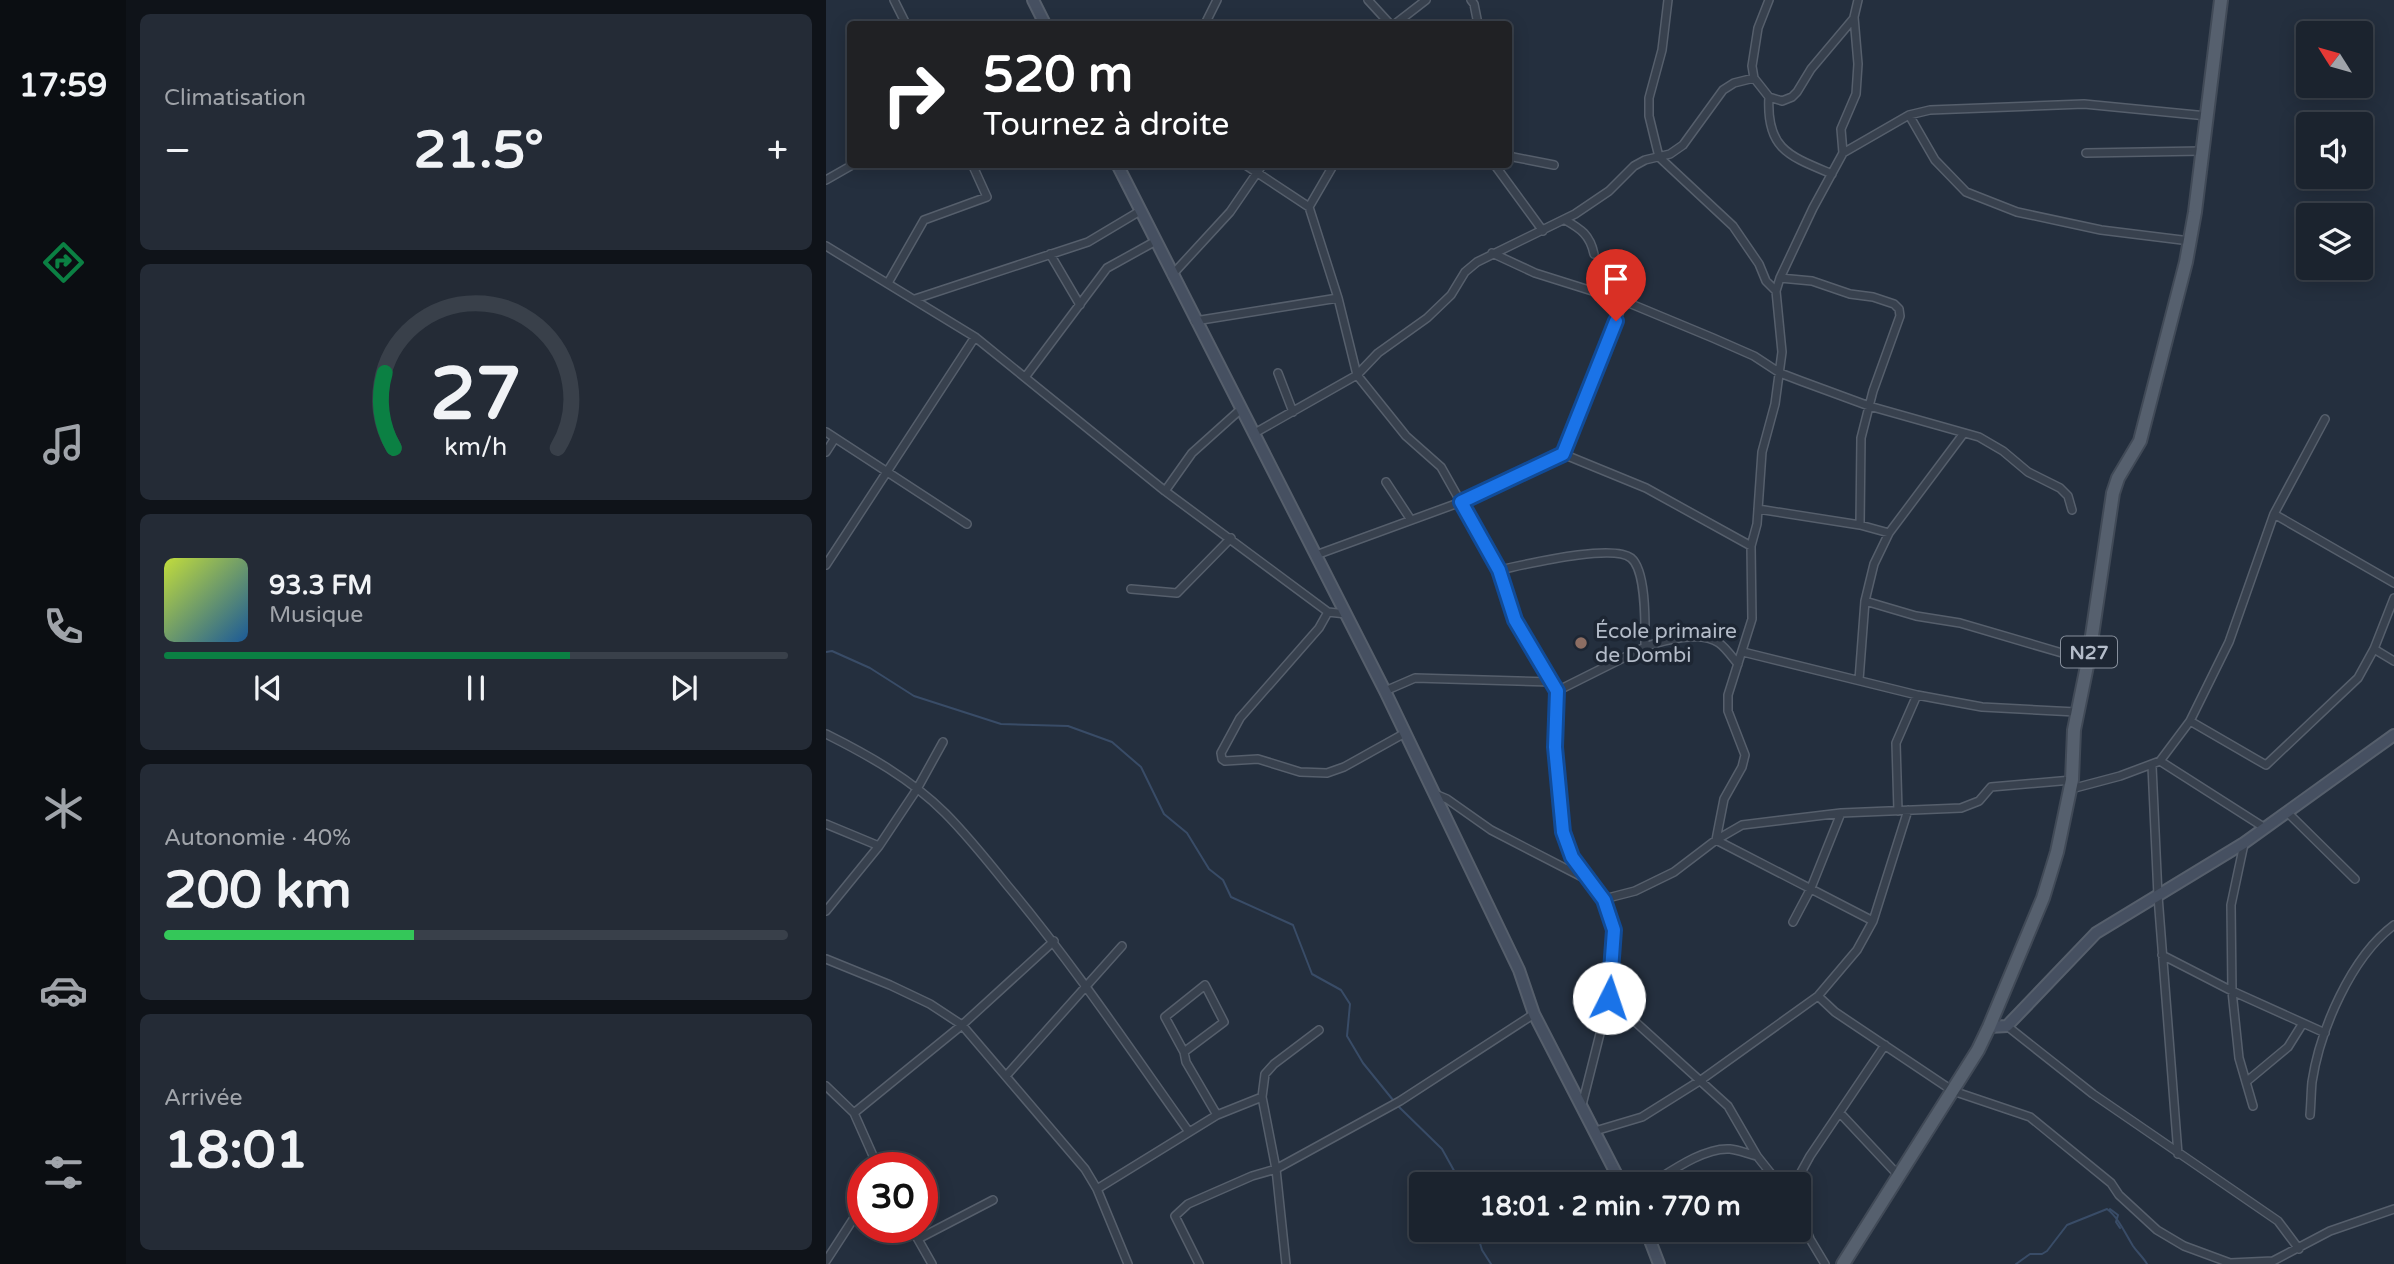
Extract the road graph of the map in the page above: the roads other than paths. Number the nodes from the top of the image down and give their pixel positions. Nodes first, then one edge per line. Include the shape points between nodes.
1 (894, 0) edge
2 (1033, 0) edge
3 (1217, 0) edge
4 (1368, 0) edge
5 (1426, 0) edge
6 (1471, 0) edge
7 (1668, 0) edge
8 (1769, 0) edge
9 (1858, 0) edge
10 (2221, 0) edge
11 (1854, 18) junction
12 (904, 21) edge
13 (1044, 21) edge
14 (1206, 21) edge
15 (1387, 21) edge
16 (1399, 21) edge
17 (1478, 21) edge
18 (1754, 78) junction
19 (1769, 96) junction
20 (1909, 115) junction
21 (2207, 116) junction
22 (2202, 151) junction
23 (1843, 153) junction
24 (2086, 153) dead end
25 (1512, 157) edge
26 (1659, 157) junction
27 (1554, 165) dead end
28 (847, 168) edge
29 (974, 168) edge
30 (1118, 168) edge
31 (1250, 168) edge
32 (1261, 168) edge
33 (1332, 168) edge
34 (1497, 168) edge
35 (1258, 173) junction
36 (1832, 174) junction
37 (827, 178) edge
38 (1309, 207) junction
39 (1140, 211) junction
40 (1565, 219) junction
41 (1543, 231) junction
42 (2190, 241) junction
43 (1154, 242) junction
44 (826, 246) edge
45 (1492, 253) junction
46 (1050, 254) junction
47 (1594, 254) dead end
48 (1172, 276) junction
49 (1780, 278) junction
50 (888, 283) junction
51 (1776, 291) junction
52 (1338, 298) junction
53 (915, 299) junction
54 (1624, 301) junction
55 (1080, 305) junction
56 (1195, 320) junction
57 (975, 337) junction
58 (1278, 373) dead end
59 (1780, 373) junction
60 (1357, 375) junction
61 (1026, 376) junction
62 (1869, 407) junction
63 (1241, 409) junction
64 (1293, 412) junction
65 (2325, 419) dead end
66 (826, 432) edge
67 (1964, 433) junction
68 (1253, 434) junction
69 (835, 438) junction
70 (826, 452) edge
71 (1563, 454) junction
72 (887, 472) junction
73 (1387, 482) dead end
74 (1165, 491) junction
75 (1461, 502) junction
76 (1758, 509) junction
77 (2071, 510) dead end
78 (2274, 514) junction
79 (1411, 520) junction
80 (967, 524) dead end
81 (1860, 525) junction
82 (1889, 533) junction
83 (1231, 538) junction
84 (1751, 546) junction
85 (1316, 555) junction
86 (826, 565) edge
87 (1499, 570) junction
88 (2394, 583) edge
89 (1131, 589) dead end
90 (2394, 598) edge
91 (1864, 601) junction
92 (1328, 612) junction
93 (1347, 614) junction
94 (1644, 647) junction
95 (2375, 649) junction
96 (1743, 652) junction
97 (2089, 656) junction
98 (2394, 661) edge
99 (1738, 664) junction
100 (1859, 680) junction
101 (1552, 682) junction
102 (1385, 691) junction
103 (1557, 691) junction
104 (1917, 695) junction
105 (2076, 712) junction
106 (2190, 721) junction
107 (1405, 733) junction
108 (826, 734) edge
109 (2394, 735) edge
110 (943, 742) dead end
111 (2156, 763) junction
112 (2071, 785) junction
113 (917, 789) junction
114 (1432, 793) junction
115 (1908, 810) junction
116 (1898, 811) junction
117 (2287, 812) junction
118 (1841, 813) junction
119 (826, 824) edge
120 (2265, 828) junction
121 (1716, 839) junction
122 (2244, 843) junction
123 (879, 846) junction
124 (2355, 879) dead end
125 (1590, 881) junction
126 (1811, 888) junction
127 (2158, 895) junction
128 (1604, 900) junction
129 (826, 912) edge
130 (1873, 920) junction
131 (1793, 922) dead end
132 (2394, 925) edge
133 (1054, 941) junction
134 (1122, 946) dead end
135 (2162, 955) junction
136 (826, 959) edge
137 (1085, 985) junction
138 (2232, 991) junction
139 (1818, 996) junction
140 (1609, 998) junction
141 (1534, 1014) junction
142 (2303, 1023) junction
143 (962, 1025) junction
144 (2007, 1026) junction
145 (1989, 1027) junction
146 (1320, 1030) dead end
147 (2325, 1032) junction
148 (1885, 1045) junction
149 (1184, 1052) junction
150 (1006, 1076) junction
151 (1701, 1080) junction
152 (2246, 1082) junction
153 (826, 1086) edge
154 (1953, 1091) junction
155 (1262, 1097) junction
156 (1582, 1105) junction
157 (2253, 1106) dead end
158 (854, 1113) junction
159 (1840, 1113) junction
160 (1217, 1115) junction
161 (2310, 1115) dead end
162 (1595, 1131) junction
163 (1189, 1132) junction
164 (871, 1152) edge
165 (2178, 1154) junction
166 (1757, 1156) junction
167 (1276, 1169) junction
168 (1616, 1172) edge
169 (1669, 1172) edge
170 (1770, 1172) edge
171 (1802, 1172) edge
172 (1899, 1177) junction
173 (1097, 1189) junction
174 (993, 1200) dead end
175 (2394, 1209) edge
176 (847, 1228) edge
177 (938, 1228) edge
178 (1811, 1241) edge
179 (1651, 1242) edge
180 (921, 1243) edge
181 (2299, 1249) junction
182 (826, 1261) edge
183 (932, 1264) edge
184 (1128, 1264) edge
185 (1199, 1264) edge
186 (1286, 1264) edge
187 (1659, 1264) edge
188 (1825, 1264) edge
189 (1843, 1264) edge

1 - 12 street
2 - 13 street
3 - 14 street
4 - 15 street
5 - 16 street
6 - 17 street
7 - 26 street via 1662,51 1649,98 1648,117
8 - 18 street via 1758,28
9 - 11 street
10 - 21 main road, N27
11 - 19 street via 1792,97 1783,101
11 - 23 street via 1856,94 1841,129
18 - 19 street
18 - 26 street via 1723,90 1683,145
19 - 36 street via 1768,116 1778,145 1793,158
20 - 21 street via 1930,110 2084,104
20 - 23 street
20 - 42 street via 1935,160 1966,192 2029,215
21 - 22 main road, N27
22 - 24 street
22 - 42 main road, N27
23 - 36 street
25 - 27 street
26 - 40 street via 1634,166 1609,191
26 - 51 street via 1733,226
28 - 37 street
29 - 50 street via 987,197 923,220
30 - 39 street
31 - 35 street
32 - 35 street
33 - 38 street
34 - 41 street
35 - 38 street
35 - 48 street via 1230,212
36 - 49 street
38 - 52 street
39 - 43 street
39 - 46 street via 1088,242
40 - 41 street
40 - 47 street via 1584,231
41 - 45 street
42 - 97 main road, N27 via 2140,441 2113,492
43 - 48 street
43 - 55 street via 1107,268
44 - 50 street
45 - 54 street via 1535,273
45 - 60 street via 1465,272 1451,295 1427,318 1378,353
46 - 53 street
46 - 55 street
48 - 56 street
49 - 51 street
49 - 62 street via 1812,281 1899,309
50 - 53 street
51 - 59 street
52 - 56 street
52 - 60 street
53 - 57 street
54 - 59 street via 1754,356
54 - 71 street
55 - 61 street
56 - 63 street
57 - 61 street
57 - 72 street
58 - 64 street
59 - 62 street
59 - 76 street via 1762,452
60 - 64 street
60 - 75 street via 1406,436 1441,467
61 - 74 street
62 - 67 street
62 - 81 street via 1861,438
63 - 68 street
63 - 74 street via 1192,453
64 - 68 street
65 - 78 street
66 - 69 street
67 - 77 street via 1991,443 2028,472 2060,488 2068,496
67 - 82 street
68 - 85 street
69 - 70 street
69 - 72 street
71 - 75 street
71 - 84 street via 1646,488
72 - 80 street
72 - 86 street
73 - 79 street
74 - 83 street
75 - 79 street
75 - 87 street
76 - 81 street
76 - 84 street
78 - 88 street
78 - 106 street via 2229,642
79 - 85 street
81 - 82 street
82 - 91 street
83 - 89 street via 1177,593
83 - 92 street
84 - 96 street via 1752,619
85 - 93 street
87 - 94 street via 1574,554 1631,558 1646,607
87 - 101 street via 1515,620
90 - 95 street
91 - 97 street
91 - 100 street
92 - 93 street
92 - 107 street via 1240,718 1222,758 1258,759 1300,772 1327,773
93 - 102 street
94 - 99 street via 1670,638 1707,639 1719,643
94 - 103 street
95 - 98 street
95 - 106 street via 2358,678 2266,765
96 - 99 street
96 - 100 street
97 - 105 main road, N27
99 - 121 street via 1728,711 1745,755 1724,799
100 - 104 street
101 - 102 street via 1415,678
101 - 103 street
102 - 107 street
103 - 125 street via 1555,747 1563,832 1572,857
104 - 105 street via 1982,707
104 - 116 street via 1896,743
105 - 112 main road, N27
106 - 111 street
107 - 114 street
108 - 113 street via 867,754
109 - 117 street
110 - 113 street
111 - 112 street
111 - 120 street
111 - 127 street
112 - 115 street via 1991,787 1979,801 1961,808
112 - 145 main road, N27 via 2043,898
113 - 123 street
113 - 133 street via 977,848
114 - 125 street via 1491,830
114 - 141 street via 1514,959
115 - 116 street
115 - 130 street
116 - 118 street
117 - 120 street
117 - 124 street
118 - 121 street via 1742,825
118 - 126 street
119 - 123 street
120 - 122 street
121 - 126 street
121 - 128 street via 1674,872
122 - 127 street
122 - 138 street via 2231,905
123 - 129 street
125 - 128 street
126 - 130 street
126 - 131 street
127 - 135 street
127 - 144 street via 2096,933
128 - 140 street via 1614,930
130 - 139 street via 1857,950
132 - 147 street via 2365,954
133 - 137 street
133 - 143 street
134 - 137 street
135 - 138 street
135 - 165 street
136 - 143 street via 930,1004
137 - 150 street
137 - 163 street
138 - 142 street
138 - 152 street
139 - 148 street
139 - 151 street
140 - 151 street
140 - 156 street
141 - 156 street
141 - 167 street via 1401,1101
142 - 147 street
142 - 152 street via 2288,1047
143 - 150 street
143 - 158 street
144 - 145 street
144 - 165 street
145 - 154 main road, N27
146 - 155 street via 1265,1074
147 - 161 street via 2312,1082
148 - 154 street
148 - 159 street
149 - 149 street via 1165,1017 1205,985 1224,1022
149 - 160 street
150 - 173 street
151 - 162 street via 1642,1117
151 - 166 street via 1728,1105
152 - 157 street
153 - 158 street
154 - 172 main road, N27
154 - 181 street via 2031,1117 2111,1182 2157,1230 2184,1246 2230,1263 2273,1261
155 - 160 street
155 - 167 street
156 - 162 street
158 - 164 street
159 - 171 street
159 - 172 street
160 - 163 street
162 - 168 street
163 - 173 street
165 - 181 street via 2278,1221
166 - 169 street via 1728,1149
166 - 170 street
167 - 185 street via 1188,1205 1175,1216
167 - 186 street
172 - 189 main road, N27
173 - 184 street
174 - 177 street
175 - 181 street via 2330,1231
176 - 182 street
178 - 188 street
179 - 187 street
180 - 183 street

